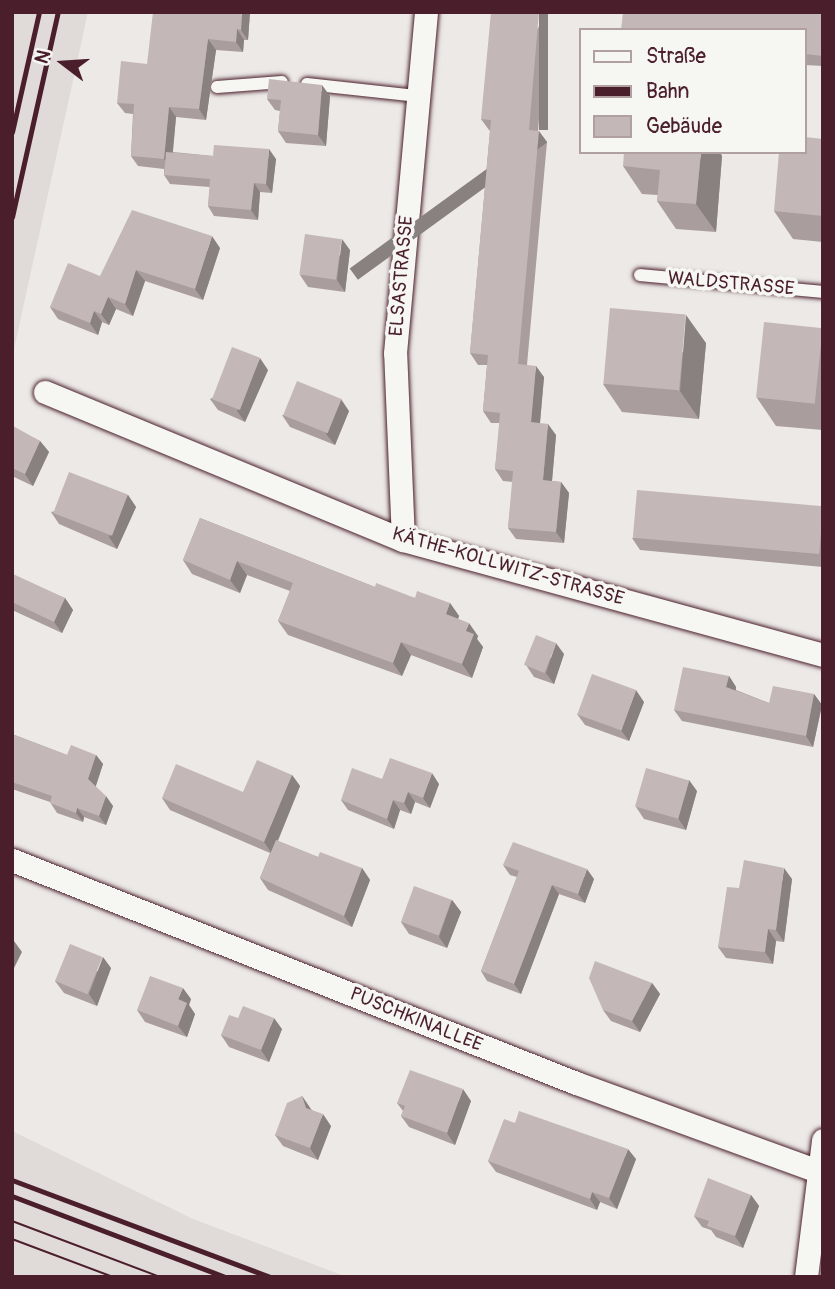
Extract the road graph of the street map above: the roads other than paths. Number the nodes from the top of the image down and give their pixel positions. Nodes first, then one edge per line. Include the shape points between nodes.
1 (426, 12) edge
2 (218, 87) dead end
3 (418, 96) junction
4 (640, 275) dead end
5 (823, 292) edge
6 (45, 392) dead end
7 (403, 540) junction
8 (823, 655) edge
9 (12, 860) edge
10 (823, 1140) edge
11 (821, 1172) edge
12 (806, 1277) edge

1 - 3 street, ELSASTRASSE
2 - 3 lane via 267,81
3 - 7 street, ELSASTRASSE via 395,353
4 - 5 lane, WALDSTRASSE
6 - 7 street, KÄTHE-KOLLWITZ-STRASSE
7 - 8 street, KÄTHE-KOLLWITZ-STRASSE
9 - 11 street, PUSCHKINALLEE via 576,1083
10 - 11 street
11 - 12 street

